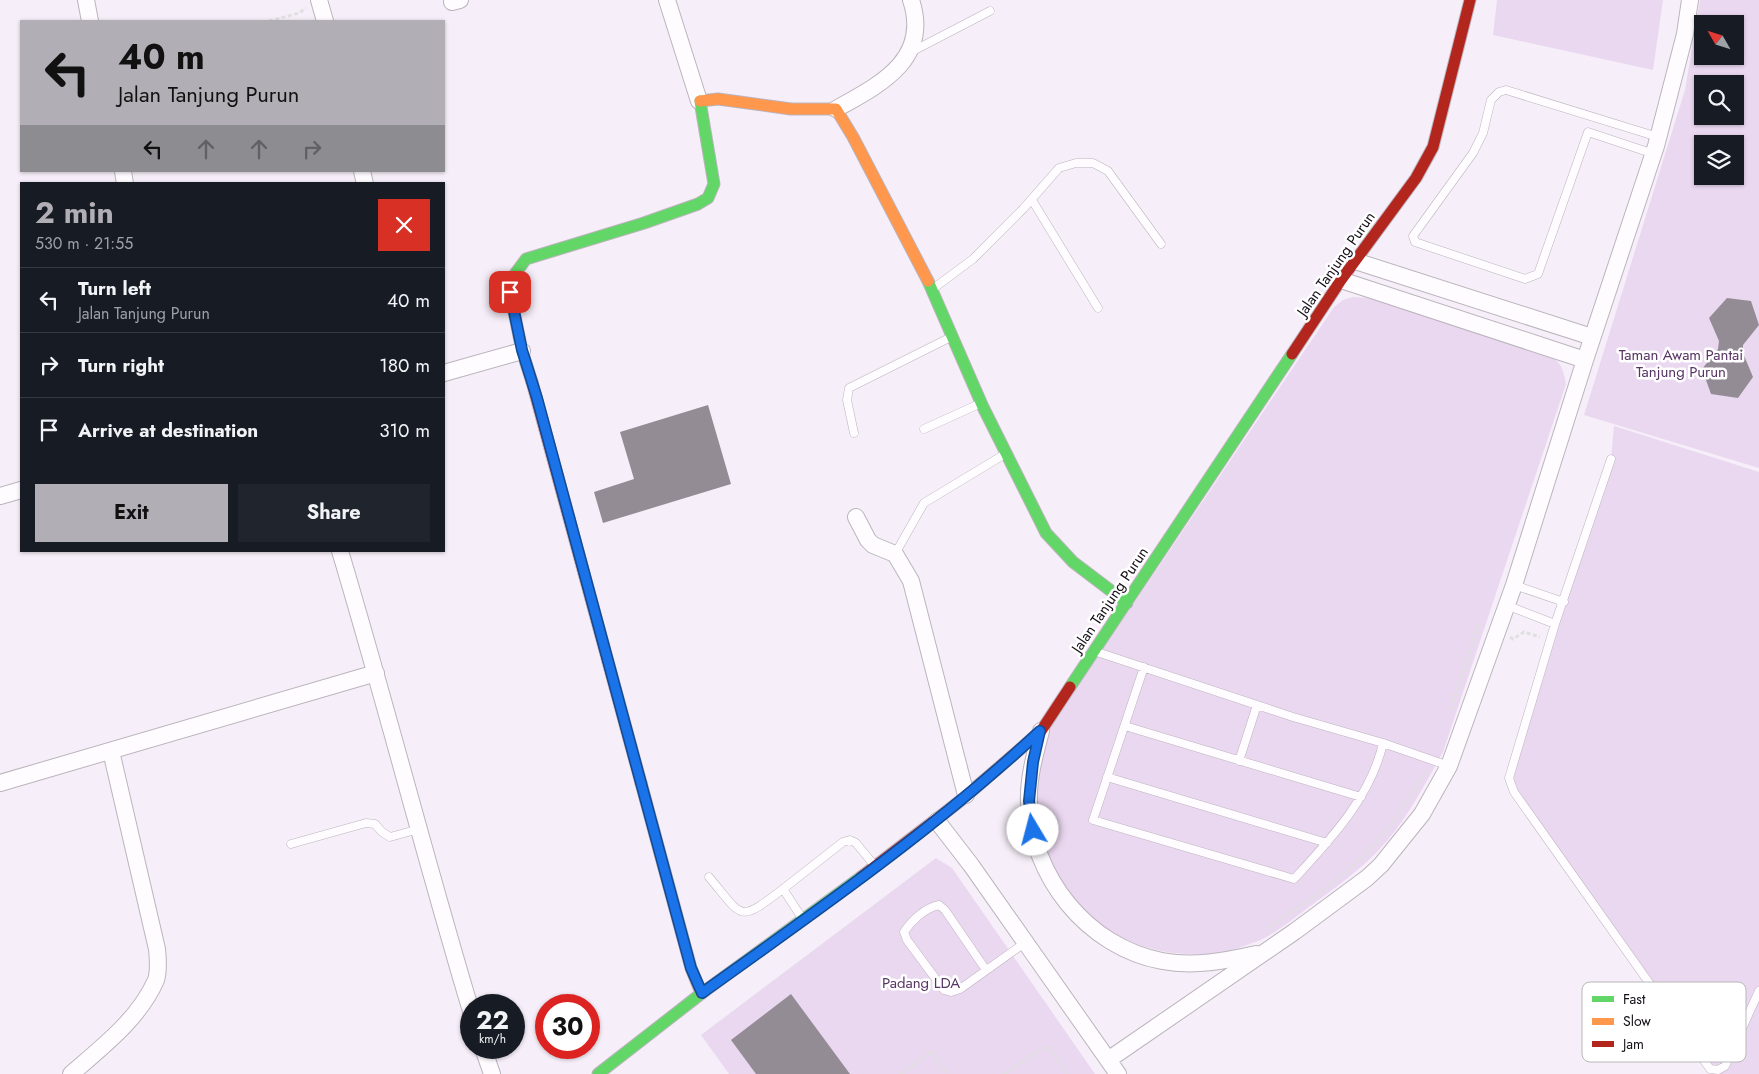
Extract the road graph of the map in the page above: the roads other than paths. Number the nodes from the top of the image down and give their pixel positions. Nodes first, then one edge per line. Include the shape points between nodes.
1 (86, 0) edge
2 (667, 0) edge
3 (911, 0) edge
4 (1470, 0) edge
5 (1690, 0) edge
6 (315, 2) edge
7 (990, 11) dead end
8 (90, 20) edge
9 (324, 20) edge
10 (909, 53) junction
11 (699, 101) junction
12 (836, 109) junction
13 (1594, 118) junction
14 (1588, 132) junction
15 (1658, 137) junction
16 (1654, 154) junction
17 (1032, 200) junction
18 (1161, 244) dead end
19 (1355, 261) junction
20 (1341, 280) junction
21 (932, 290) junction
22 (1098, 308) dead end
23 (953, 336) junction
24 (1592, 337) junction
25 (522, 350) junction
26 (1585, 360) junction
27 (445, 373) edge
28 (982, 403) junction
29 (924, 429) dead end
30 (854, 434) dead end
31 (1006, 453) junction
32 (1611, 459) dead end
33 (20, 490) edge
34 (0, 496) edge
35 (856, 516) dead end
36 (340, 552) edge
37 (896, 554) junction
38 (1514, 584) junction
39 (1564, 602) junction
40 (1127, 603) junction
41 (1506, 605) junction
42 (1555, 624) junction
43 (1093, 650) junction
44 (1144, 668) junction
45 (376, 673) junction
46 (1256, 705) junction
47 (1125, 726) junction
48 (1040, 731) junction
49 (1383, 743) junction
50 (111, 751) junction
51 (1239, 761) junction
52 (1449, 766) junction
53 (1107, 776) junction
54 (0, 784) edge
55 (966, 796) junction
56 (1361, 797) junction
57 (937, 821) junction
58 (419, 829) junction
59 (1327, 843) junction
60 (291, 844) dead end
61 (875, 866) junction
62 (709, 878) dead end
63 (783, 889) junction
64 (803, 920) junction
65 (1026, 942) junction
66 (1263, 953) junction
67 (986, 970) junction
68 (1648, 982) edge
69 (1759, 991) edge
70 (702, 993) junction
71 (466, 994) edge
72 (1746, 1020) edge
73 (487, 1059) edge
74 (1108, 1060) junction
75 (1705, 1062) edge
76 (1727, 1062) edge
77 (71, 1074) edge
78 (492, 1074) edge
79 (598, 1074) edge
80 (1118, 1074) edge

1 - 8 street
2 - 11 street
3 - 10 street via 916,21
4 - 19 street, Jalan Tanjung Purun via 1433,147 1416,178
5 - 15 street
6 - 9 street
7 - 10 lane
10 - 12 street via 880,84
11 - 12 street via 718,99 791,109
11 - 25 street via 714,184 708,198 635,226 526,259 512,278 510,292
12 - 21 street
13 - 14 lane
13 - 14 lane via 1506,90 1499,92 1491,100 1483,133 1473,153 1413,236 1415,242 1524,279 1538,274
13 - 15 lane
14 - 16 lane
15 - 16 street
16 - 24 street
17 - 18 lane via 1059,168 1093,163 1108,171
17 - 21 lane via 973,259
17 - 22 lane
19 - 20 street, Jalan Tanjung Purun
19 - 24 street
20 - 26 street
20 - 40 street, Jalan Tanjung Purun
21 - 23 street
23 - 28 street
23 - 30 lane via 849,388 847,400
24 - 26 street
25 - 27 street
25 - 70 street via 691,968
26 - 38 street
28 - 29 lane
28 - 31 street
31 - 37 lane via 924,504
31 - 40 street via 1056,547
32 - 39 lane
33 - 34 street
35 - 37 street via 873,545
36 - 45 street
37 - 55 street via 911,581
38 - 39 lane
38 - 41 street
39 - 42 lane
40 - 43 street, Jalan Tanjung Purun
41 - 42 lane
41 - 52 street
42 - 68 lane via 1509,778 1514,792
43 - 44 lane
43 - 48 street, Jalan Tanjung Purun
44 - 46 lane
44 - 47 lane
45 - 50 street
45 - 58 street
46 - 49 lane
46 - 51 lane
47 - 51 lane
47 - 53 lane
48 - 55 street, Jalan Tanjung Purun
48 - 66 street via 1029,801 1035,845 1054,887 1078,916 1098,933 1134,953 1162,961 1190,964 1219,962
49 - 52 lane
49 - 56 lane via 1378,764
50 - 54 street
50 - 77 street via 157,949 156,978 120,1031
51 - 56 lane
52 - 66 street via 1422,814 1381,865 1351,891
53 - 59 lane
53 - 59 lane via 1093,820 1294,879
55 - 57 street, Jalan Tanjung Purun
56 - 59 lane
57 - 61 street, Jalan Tanjung Purun
57 - 65 street
58 - 60 lane via 390,836 375,824 366,823
58 - 71 street
61 - 63 lane via 850,840 843,842
61 - 64 street, Jalan Tanjung Purun
62 - 63 lane via 738,911 746,914
63 - 64 lane
64 - 70 street, Jalan Tanjung Purun
65 - 67 lane
65 - 74 street
66 - 74 street
67 - 67 lane via 960,989 944,990 904,932 910,923 931,907 939,905
69 - 72 lane
70 - 79 street, Jalan Tanjung Purun
73 - 78 street
74 - 80 street
75 - 76 lane via 1710,1069 1718,1070

